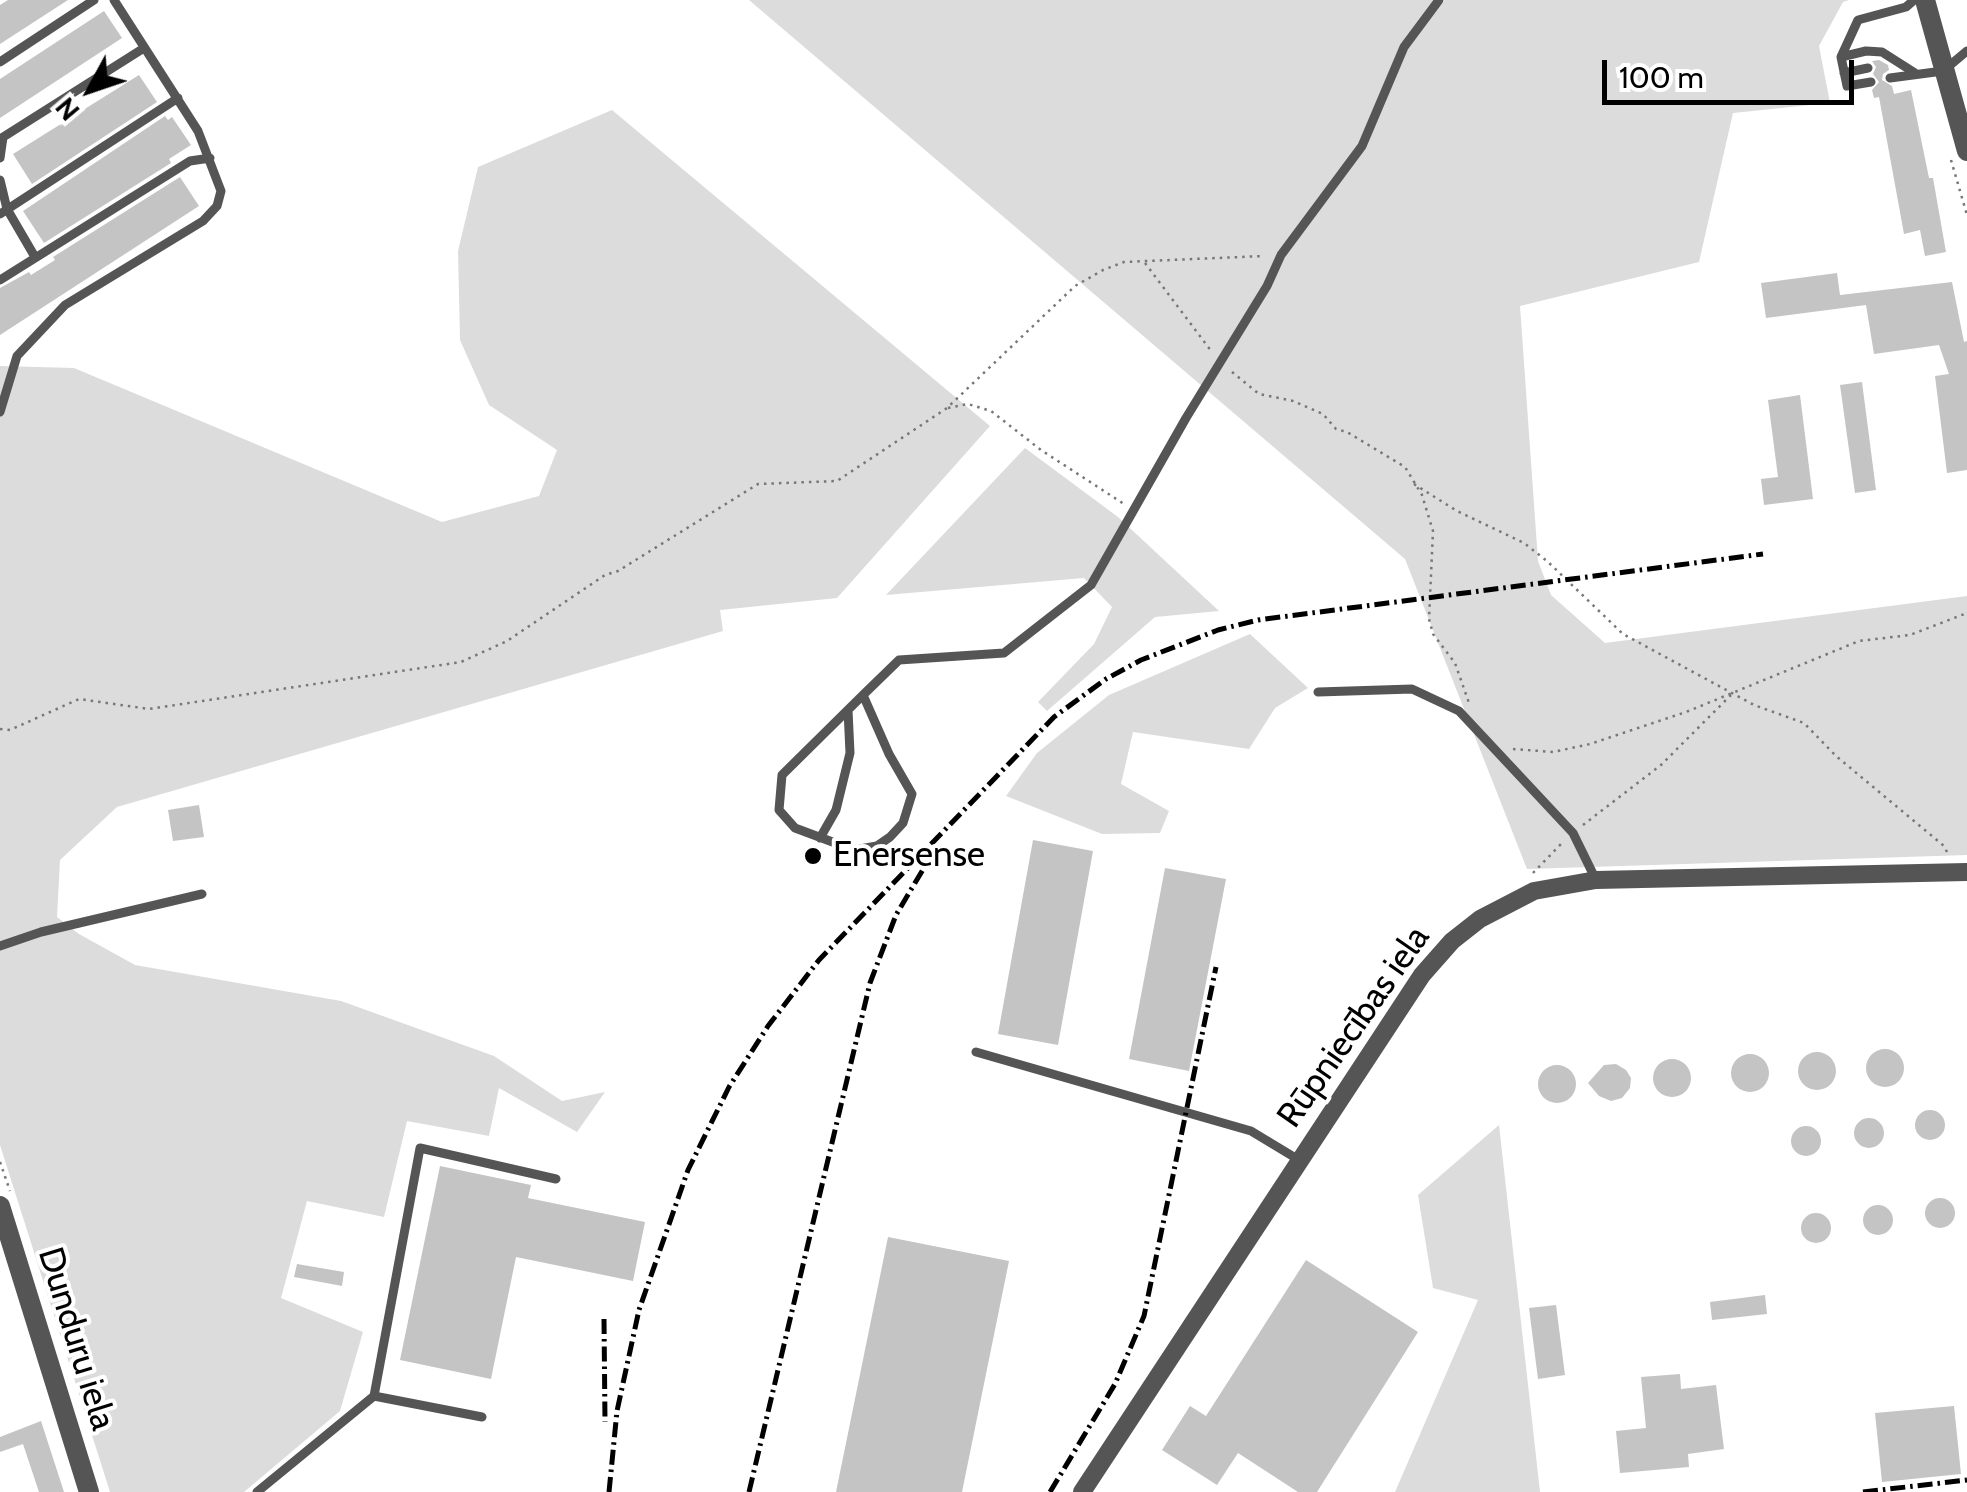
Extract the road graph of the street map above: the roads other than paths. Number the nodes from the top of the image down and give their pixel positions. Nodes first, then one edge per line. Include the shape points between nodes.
1 (94, 0) edge
2 (114, 0) edge
3 (1440, 0) edge
4 (1914, 0) edge
5 (1925, 0) edge
6 (144, 48) junction
7 (1967, 51) edge
8 (1841, 57) junction
9 (0, 62) edge
10 (1901, 62) junction
11 (1888, 64) dead end
12 (1868, 68) dead end
13 (1943, 71) junction
14 (1844, 73) junction
15 (1915, 73) junction
16 (1890, 78) dead end
17 (1871, 82) dead end
18 (178, 98) junction
19 (2, 138) edge
20 (1967, 152) edge
21 (0, 158) edge
22 (210, 158) junction
23 (0, 180) edge
24 (4, 211) edge
25 (35, 257) junction
26 (0, 280) edge
27 (0, 412) edge
28 (1318, 692) dead end
29 (863, 695) junction
30 (848, 710) junction
31 (820, 838) junction
32 (1961, 872) edge
33 (1596, 880) junction
34 (202, 894) dead end
35 (0, 946) edge
36 (976, 1052) dead end
37 (1300, 1160) junction
38 (556, 1179) dead end
39 (0, 1206) edge
40 (374, 1396) junction
41 (482, 1417) dead end
42 (89, 1492) edge
43 (258, 1492) edge
44 (1082, 1492) edge

1 - 9 lane
2 - 6 lane
3 - 29 lane via 1404,47 1362,146 1281,256 1091,585 1004,654 899,660
4 - 8 lane via 1858,20
5 - 13 street
6 - 18 lane
6 - 19 lane
7 - 13 lane
8 - 10 lane via 1882,52
8 - 14 lane
10 - 11 lane
10 - 15 lane
12 - 14 lane
13 - 15 lane
13 - 20 street
14 - 17 lane via 1847,86
15 - 16 lane
18 - 22 lane
18 - 24 lane
19 - 21 lane
22 - 25 lane via 190,162
22 - 27 lane via 221,191 217,206 65,305 17,356
23 - 24 lane
24 - 25 lane
25 - 26 lane
28 - 33 lane via 1412,689 1458,711 1573,833
29 - 30 lane
29 - 31 lane via 912,794 911,806 877,846 854,850
30 - 31 lane via 850,754 836,810
30 - 31 lane via 782,775 779,810 795,828
32 - 33 street, Rūpniecības iela
33 - 37 street, Rūpniecības iela via 1534,892 1480,918 1435,958
34 - 35 lane
36 - 37 lane via 1251,1131
37 - 44 street, Rūpniecības iela
38 - 40 lane via 420,1148
39 - 42 street, Dunduru iela
40 - 41 lane
40 - 43 lane

